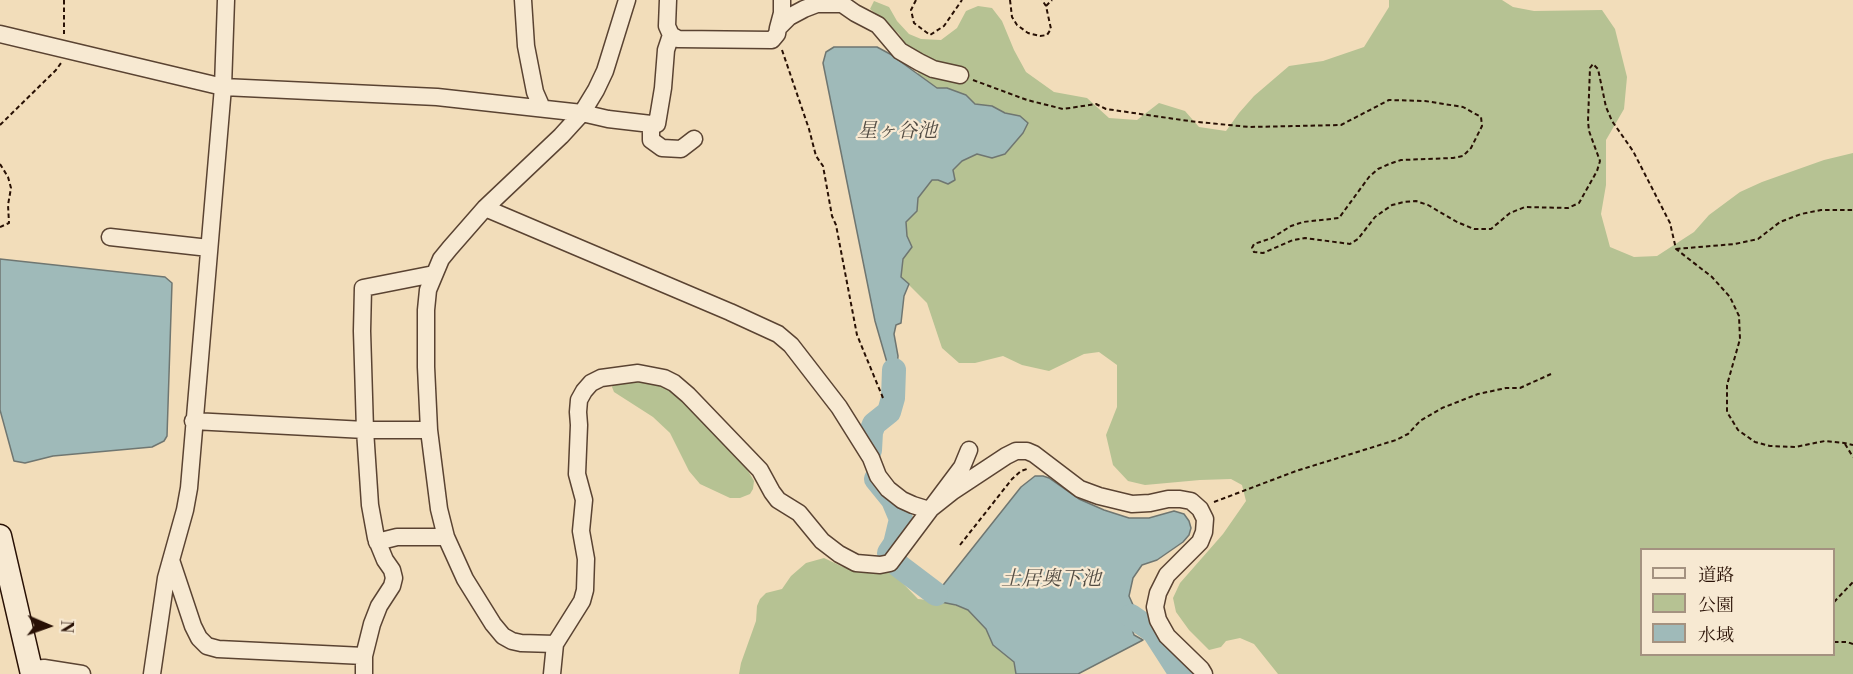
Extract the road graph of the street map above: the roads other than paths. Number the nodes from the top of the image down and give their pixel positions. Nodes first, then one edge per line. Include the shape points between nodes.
1 (226, 0) edge
2 (523, 0) edge
3 (627, 0) edge
4 (668, 0) edge
5 (782, 0) edge
6 (776, 33) junction
7 (0, 34) edge
8 (671, 34) junction
9 (960, 75) road end
10 (223, 87) junction
11 (542, 108) junction
12 (582, 112) junction
13 (651, 124) junction
14 (694, 139) dead end
15 (485, 208) junction
16 (110, 237) dead end
17 (209, 248) junction
18 (435, 274) junction
19 (193, 421) junction
20 (364, 430) junction
21 (429, 430) junction
22 (969, 450) dead end
23 (929, 510) junction
24 (0, 536) edge
25 (446, 537) junction
26 (377, 542) junction
27 (171, 560) junction
28 (7, 597) edge
29 (555, 644) junction
30 (364, 656) junction
31 (32, 672) edge
32 (82, 674) edge
33 (153, 674) edge
34 (364, 674) edge
35 (552, 674) edge
36 (1204, 674) edge

1 - 10 street
2 - 11 street via 526,46
3 - 12 street via 605,71
4 - 8 street via 667,26
5 - 6 street
6 - 8 street via 767,40 678,39
6 - 9 street via 789,17 817,4 842,4 878,25 900,51 933,69
7 - 10 street
8 - 13 street via 657,124
10 - 11 street via 437,97
10 - 17 street
11 - 12 street
12 - 13 street
12 - 15 street
13 - 14 street via 651,140 662,148 681,149
15 - 18 street via 441,259
15 - 23 street via 778,333 839,407 888,489 902,500
16 - 17 street
17 - 19 street
18 - 20 street via 363,288
18 - 21 street via 426,310
19 - 20 street
19 - 27 street via 189,488
20 - 21 street
20 - 26 street
21 - 25 street
22 - 23 street via 962,467
23 - 29 street via 894,558 880,565 856,563 839,555 800,513 778,500 760,470 674,383 638,373 601,378 584,391 578,412 577,474 584,500 581,531 586,559 585,590 582,602
23 - 36 street via 1016,452 1027,451 1080,489 1099,496 1132,504 1168,499 1191,501 1206,519 1200,542 1167,575 1155,607 1167,636
24 - 28 street
25 - 26 street via 397,537
25 - 29 street via 465,579 503,636 520,643
26 - 30 street via 394,578 379,606
27 - 30 street via 193,626 207,646
27 - 33 street
28 - 31 street
29 - 35 street
30 - 34 street
31 - 32 street via 44,668

